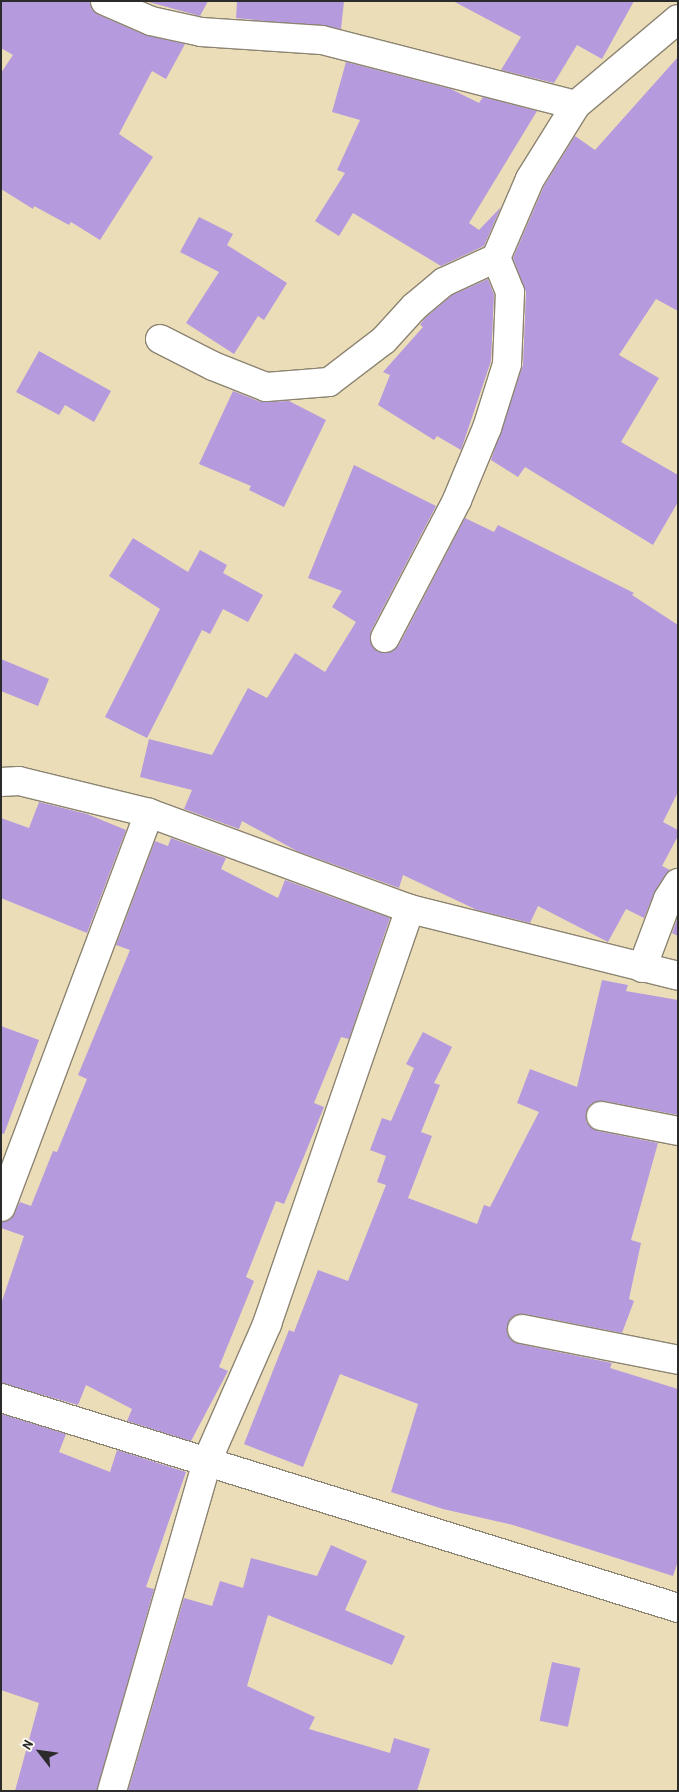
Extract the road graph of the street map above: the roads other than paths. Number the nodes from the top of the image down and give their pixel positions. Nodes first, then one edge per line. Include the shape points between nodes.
1 (105, 1) edge
2 (678, 19) edge
3 (576, 105) junction
4 (496, 258) junction
5 (160, 339) dead end
6 (385, 638) dead end
7 (1, 782) edge
8 (149, 813) junction
9 (678, 882) edge
10 (410, 909) junction
11 (642, 968) junction
12 (678, 976) edge
13 (601, 1116) dead end
14 (678, 1131) edge
15 (1, 1207) edge
16 (522, 1329) dead end
17 (678, 1360) edge
18 (1, 1398) edge
19 (207, 1461) junction
20 (678, 1608) edge
21 (112, 1791) edge

1 - 3 street via 160,23 201,32 322,40
2 - 3 street
3 - 4 street via 530,179
4 - 5 street via 444,282 414,307 384,340 329,382 266,387 213,366
4 - 6 street via 510,292 507,364 487,428 457,500
7 - 8 street via 19,781
8 - 10 street
8 - 15 street
9 - 11 street via 668,899
10 - 11 street
10 - 19 street via 267,1324
11 - 12 street
13 - 14 street
16 - 17 street
18 - 19 street
19 - 20 street
19 - 21 street

